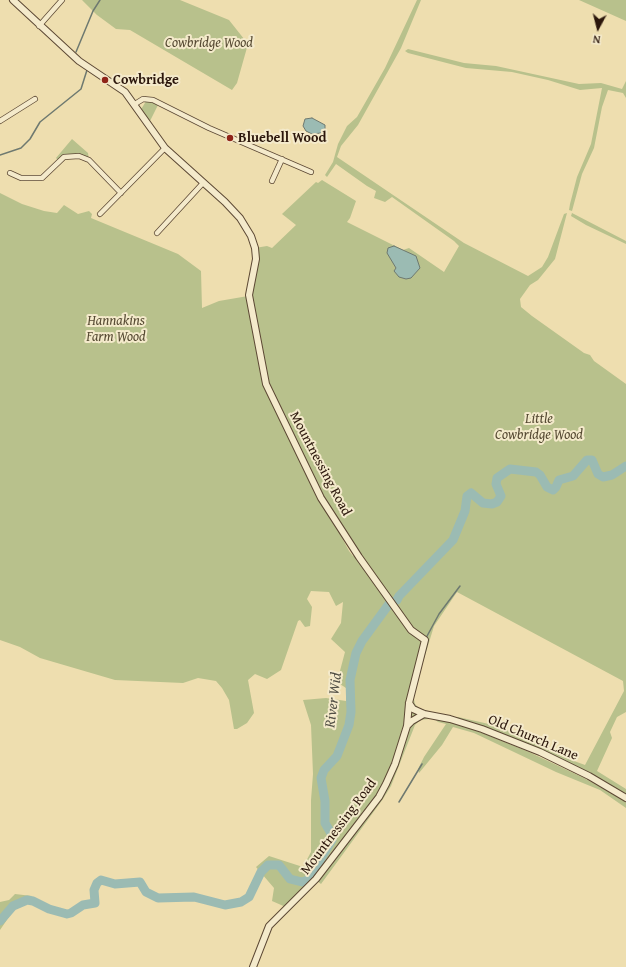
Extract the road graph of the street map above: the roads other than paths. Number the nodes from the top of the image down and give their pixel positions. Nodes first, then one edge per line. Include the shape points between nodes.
1 (13, 0) edge
2 (62, 0) edge
3 (39, 26) junction
4 (35, 99) dead end
5 (135, 104) junction
6 (0, 121) edge
7 (165, 148) junction
8 (282, 159) junction
9 (311, 172) dead end
10 (10, 173) dead end
11 (272, 181) dead end
12 (202, 183) junction
13 (121, 193) junction
14 (100, 214) dead end
15 (157, 233) dead end
16 (408, 703) junction
17 (424, 714) junction
18 (407, 726) junction
19 (626, 798) edge
20 (253, 967) edge

1 - 3 street, Mountnessing Road
2 - 3 street
3 - 5 street, Mountnessing Road via 79,61 119,86
4 - 6 street
5 - 7 street, Mountnessing Road
5 - 8 street via 143,99 153,100 209,128
7 - 12 street, Mountnessing Road
7 - 13 street
8 - 9 street
8 - 11 street
10 - 13 street via 20,178 42,178 64,156 79,156 89,160
12 - 15 street
12 - 16 street, Mountnessing Road via 236,213 251,236 255,248 256,259 249,295 266,384 322,498 359,557 411,630 425,640
13 - 14 street
16 - 17 street, Old Church Lane via 413,709
16 - 18 street, Mountnessing Road
17 - 18 street
17 - 19 street, Old Church Lane via 450,719 506,738 589,776
18 - 20 street, Mountnessing Road via 395,764 379,797 316,879 269,926

